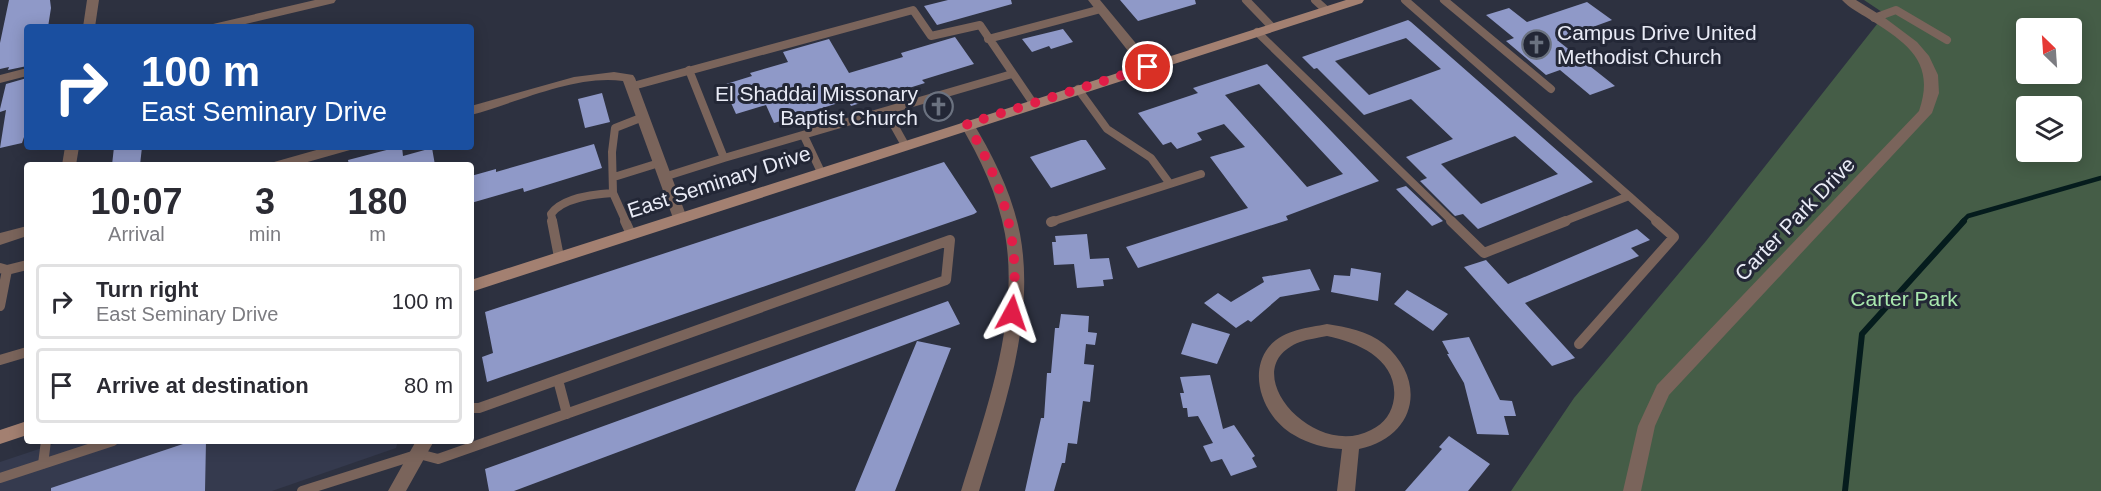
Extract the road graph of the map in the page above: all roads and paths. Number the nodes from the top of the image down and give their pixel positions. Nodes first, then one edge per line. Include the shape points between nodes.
1 (93, 0) edge
2 (330, 0) edge
3 (1315, 0) edge
4 (1358, 0) edge
5 (1405, 0) edge
6 (1444, 0) edge
7 (1848, 0) edge
8 (1250, 1) edge
9 (1097, 4) edge
10 (1326, 10) junction
11 (1874, 18) junction
12 (89, 24) edge
13 (230, 24) edge
14 (1272, 27) junction
15 (1257, 32) junction
16 (988, 39) junction
17 (1947, 40) dead end
18 (1148, 67) junction
19 (688, 70) junction
20 (24, 73) edge
21 (1012, 74) junction
22 (0, 79) edge
23 (633, 86) junction
24 (1078, 89) junction
25 (1551, 89) dead end
26 (1033, 103) junction
27 (474, 110) edge
28 (886, 111) junction
29 (643, 117) junction
30 (967, 124) junction
31 (804, 136) junction
32 (905, 145) junction
33 (334, 150) edge
34 (724, 158) junction
35 (290, 162) edge
36 (659, 163) junction
37 (821, 172) junction
38 (1201, 174) dead end
39 (614, 177) junction
40 (664, 177) junction
41 (1170, 184) junction
42 (613, 193) junction
43 (1629, 196) junction
44 (680, 218) junction
45 (1051, 222) dead end
46 (24, 232) edge
47 (631, 234) junction
48 (0, 239) edge
49 (559, 258) junction
50 (24, 266) edge
51 (4, 269) edge
52 (474, 285) edge
53 (0, 306) edge
54 (1579, 344) dead end
55 (24, 353) edge
56 (0, 360) edge
57 (558, 380) junction
58 (474, 408) edge
59 (567, 414) junction
60 (24, 428) edge
61 (0, 437) edge
62 (1352, 443) junction
63 (46, 444) edge
64 (104, 444) edge
65 (422, 448) edge
66 (43, 464) junction
67 (0, 478) edge
68 (302, 491) edge
69 (397, 491) edge
70 (970, 491) edge
71 (1346, 491) edge
72 (1632, 491) edge

1 - 12 street
2 - 13 street
3 - 10 lane
4 - 10 main road, East Seminary Drive
5 - 43 lane
6 - 25 lane
7 - 11 street, Carter Park Drive
8 - 14 lane
9 - 16 lane
9 - 18 street
10 - 14 main road, East Seminary Drive
11 - 17 lane via 1896,10
11 - 72 street, Carter Park Drive via 1907,40 1929,66 1933,95 1925,113 1663,390 1645,425
14 - 15 main road, East Seminary Drive
15 - 18 main road, East Seminary Drive
15 - 43 lane via 1484,253
16 - 19 lane via 980,25 931,36 914,10
16 - 21 lane
18 - 24 main road, East Seminary Drive
19 - 23 lane
19 - 34 lane
20 - 22 street
21 - 26 lane
21 - 28 lane
23 - 27 street via 628,78 617,74 589,78
23 - 29 street
24 - 26 main road, East Seminary Drive
24 - 41 lane via 1107,129 1151,158
26 - 30 main road, East Seminary Drive
28 - 31 lane
28 - 32 lane
29 - 36 street
29 - 39 lane via 615,128
30 - 32 main road, East Seminary Drive
30 - 70 street via 1005,203 1015,254 1009,332
31 - 34 lane
31 - 37 lane
32 - 37 main road, East Seminary Drive
33 - 35 street
34 - 40 lane
36 - 39 lane
36 - 40 street
37 - 44 main road, East Seminary Drive
38 - 41 lane
39 - 42 lane
40 - 44 street
41 - 45 lane
42 - 47 lane
42 - 49 lane via 594,194 555,208 551,214
43 - 54 lane via 1674,237
44 - 47 main road, East Seminary Drive
46 - 48 street
47 - 49 main road, East Seminary Drive
49 - 52 main road, East Seminary Drive
50 - 51 lane
51 - 53 lane
55 - 56 lane
57 - 58 lane
57 - 59 lane
57 - 59 lane via 950,240 946,280
59 - 65 lane via 438,459
60 - 61 main road
62 - 62 street via 1385,431 1400,413 1404,391 1391,361 1379,349 1345,333 1309,331 1280,345 1270,356 1266,385 1281,415 1312,436
62 - 71 street
63 - 66 lane
64 - 66 lane
65 - 68 lane
65 - 69 street
66 - 67 lane

